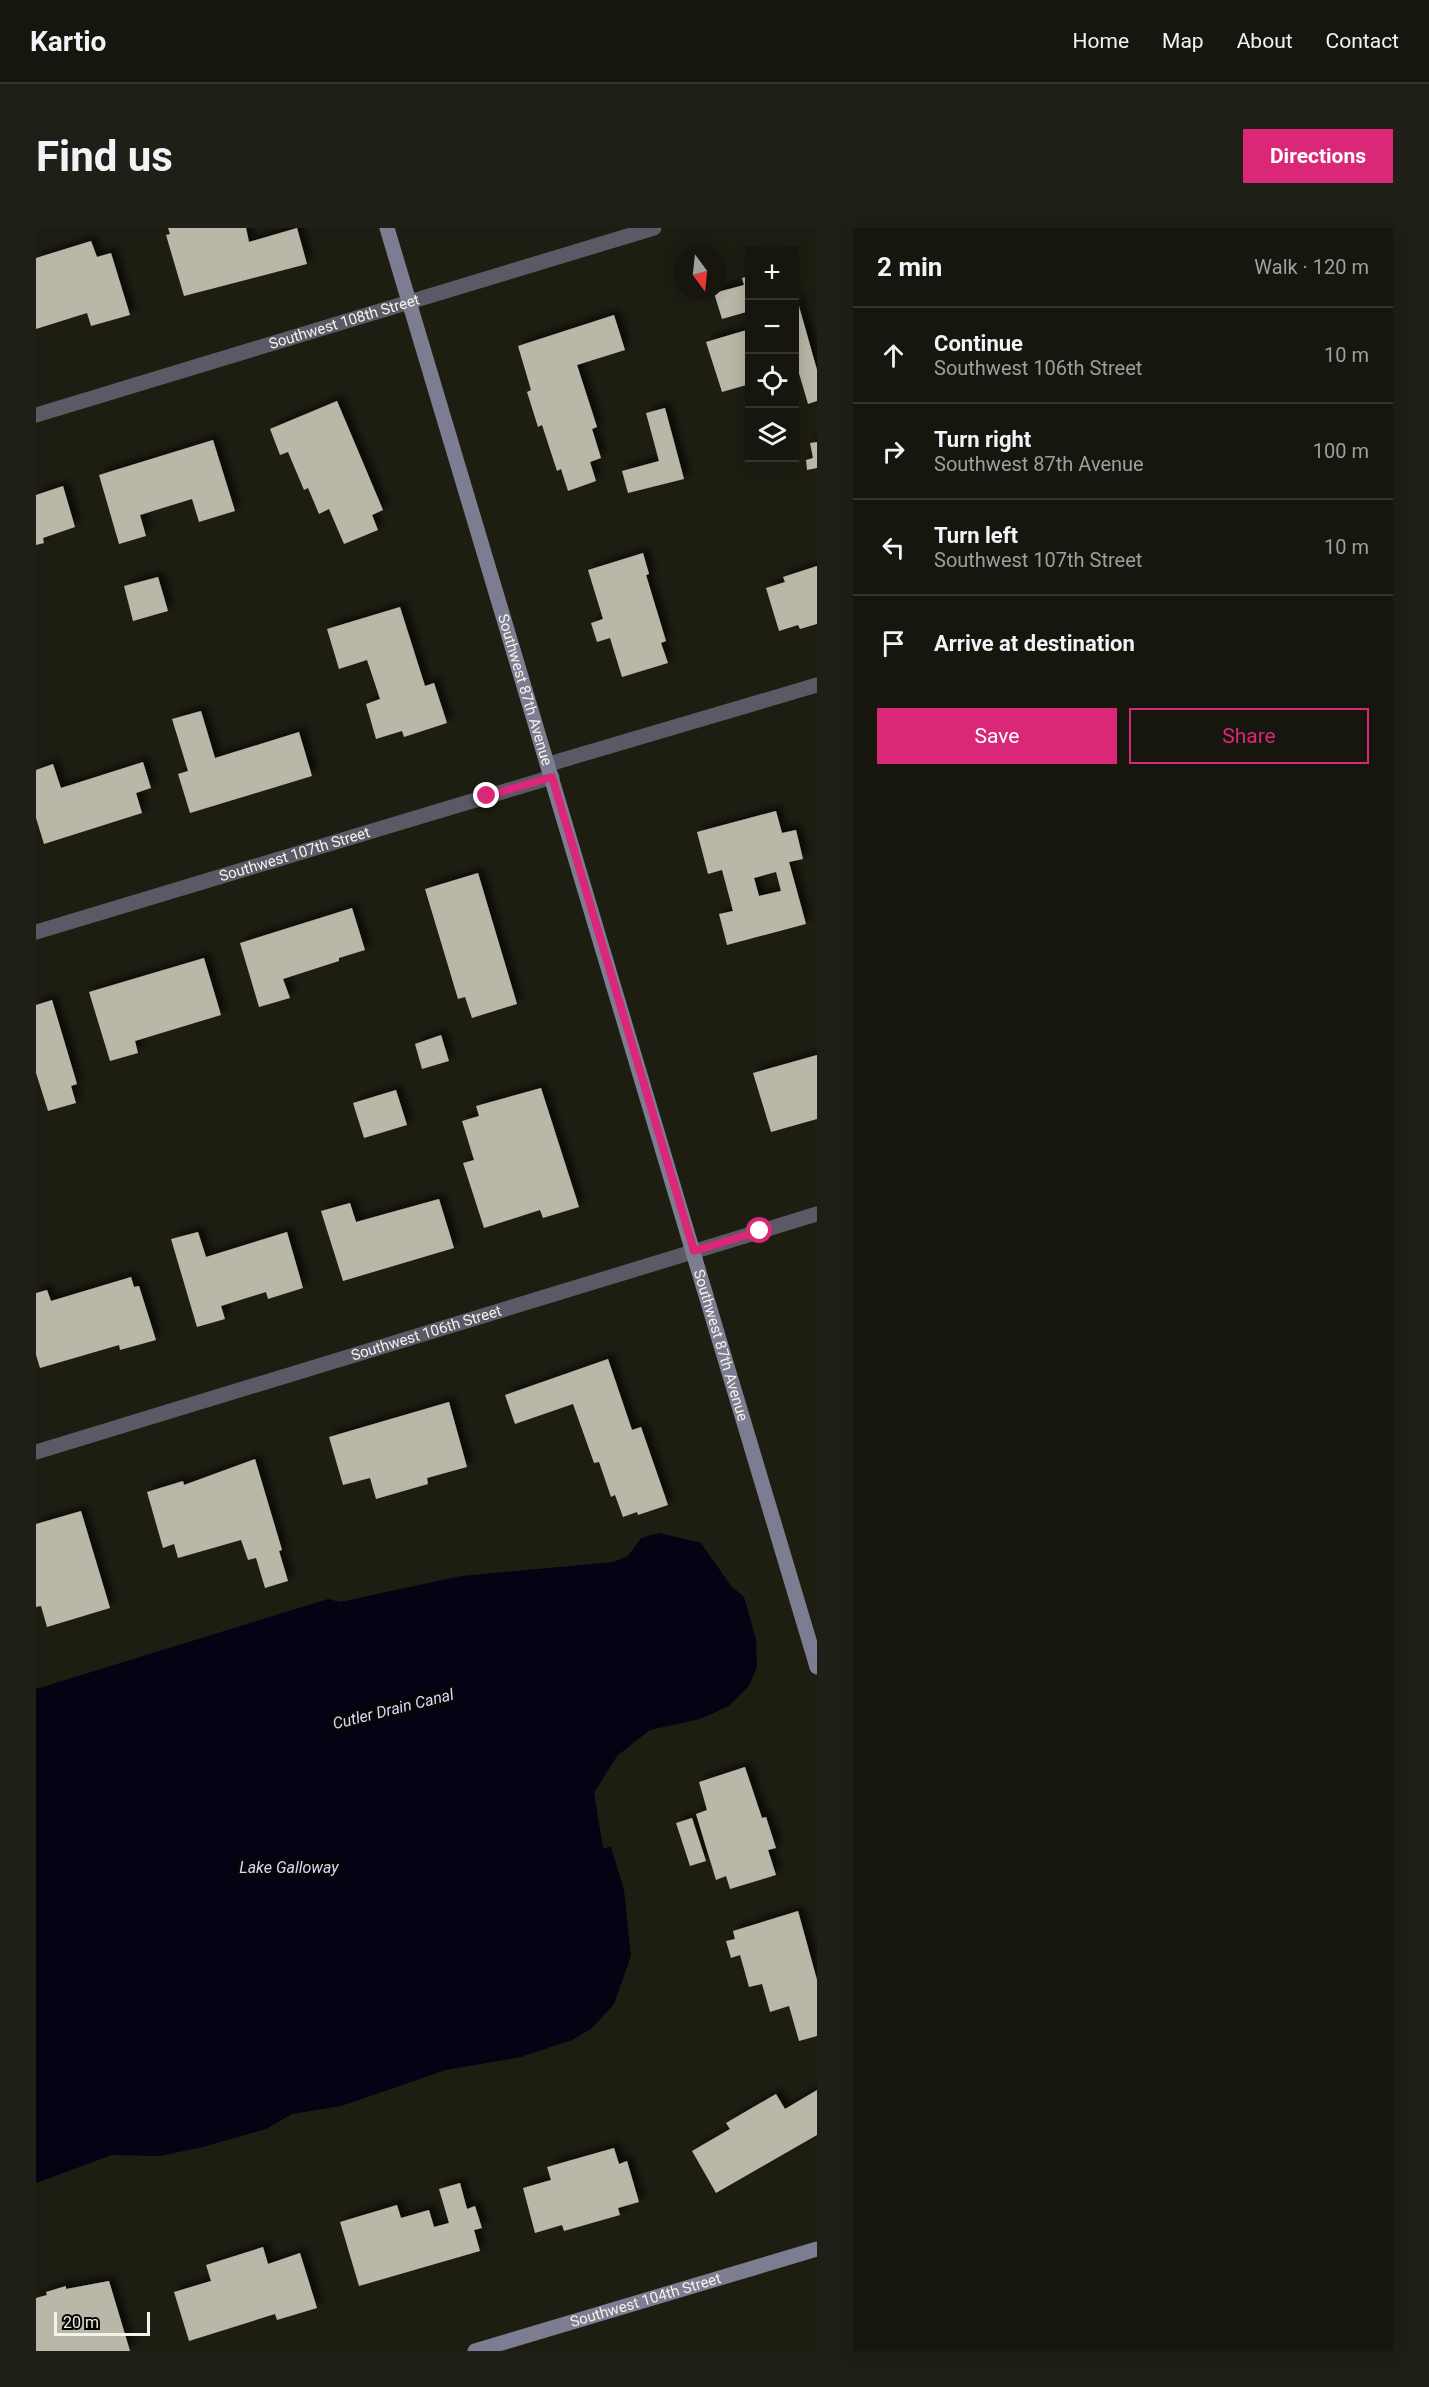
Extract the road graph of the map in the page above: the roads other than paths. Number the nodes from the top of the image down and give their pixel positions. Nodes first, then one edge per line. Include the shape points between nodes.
1 (387, 228) edge
2 (654, 228) edge
3 (409, 300) junction
4 (36, 415) edge
5 (817, 685) edge
6 (551, 771) junction
7 (36, 932) edge
8 (817, 1214) edge
9 (694, 1251) junction
10 (36, 1452) edge
11 (817, 1667) edge
12 (817, 2249) edge
13 (475, 2351) edge

1 - 3 main road, Southwest 87th Avenue
2 - 3 street, Southwest 108th Street
3 - 4 street, Southwest 108th Street
3 - 6 main road, Southwest 87th Avenue
5 - 6 street, Southwest 107th Street
6 - 7 street, Southwest 107th Street
6 - 9 main road, Southwest 87th Avenue
8 - 9 street, Southwest 106th Street
9 - 10 street, Southwest 106th Street
9 - 11 main road, Southwest 87th Avenue
12 - 13 main road, Southwest 104th Street

